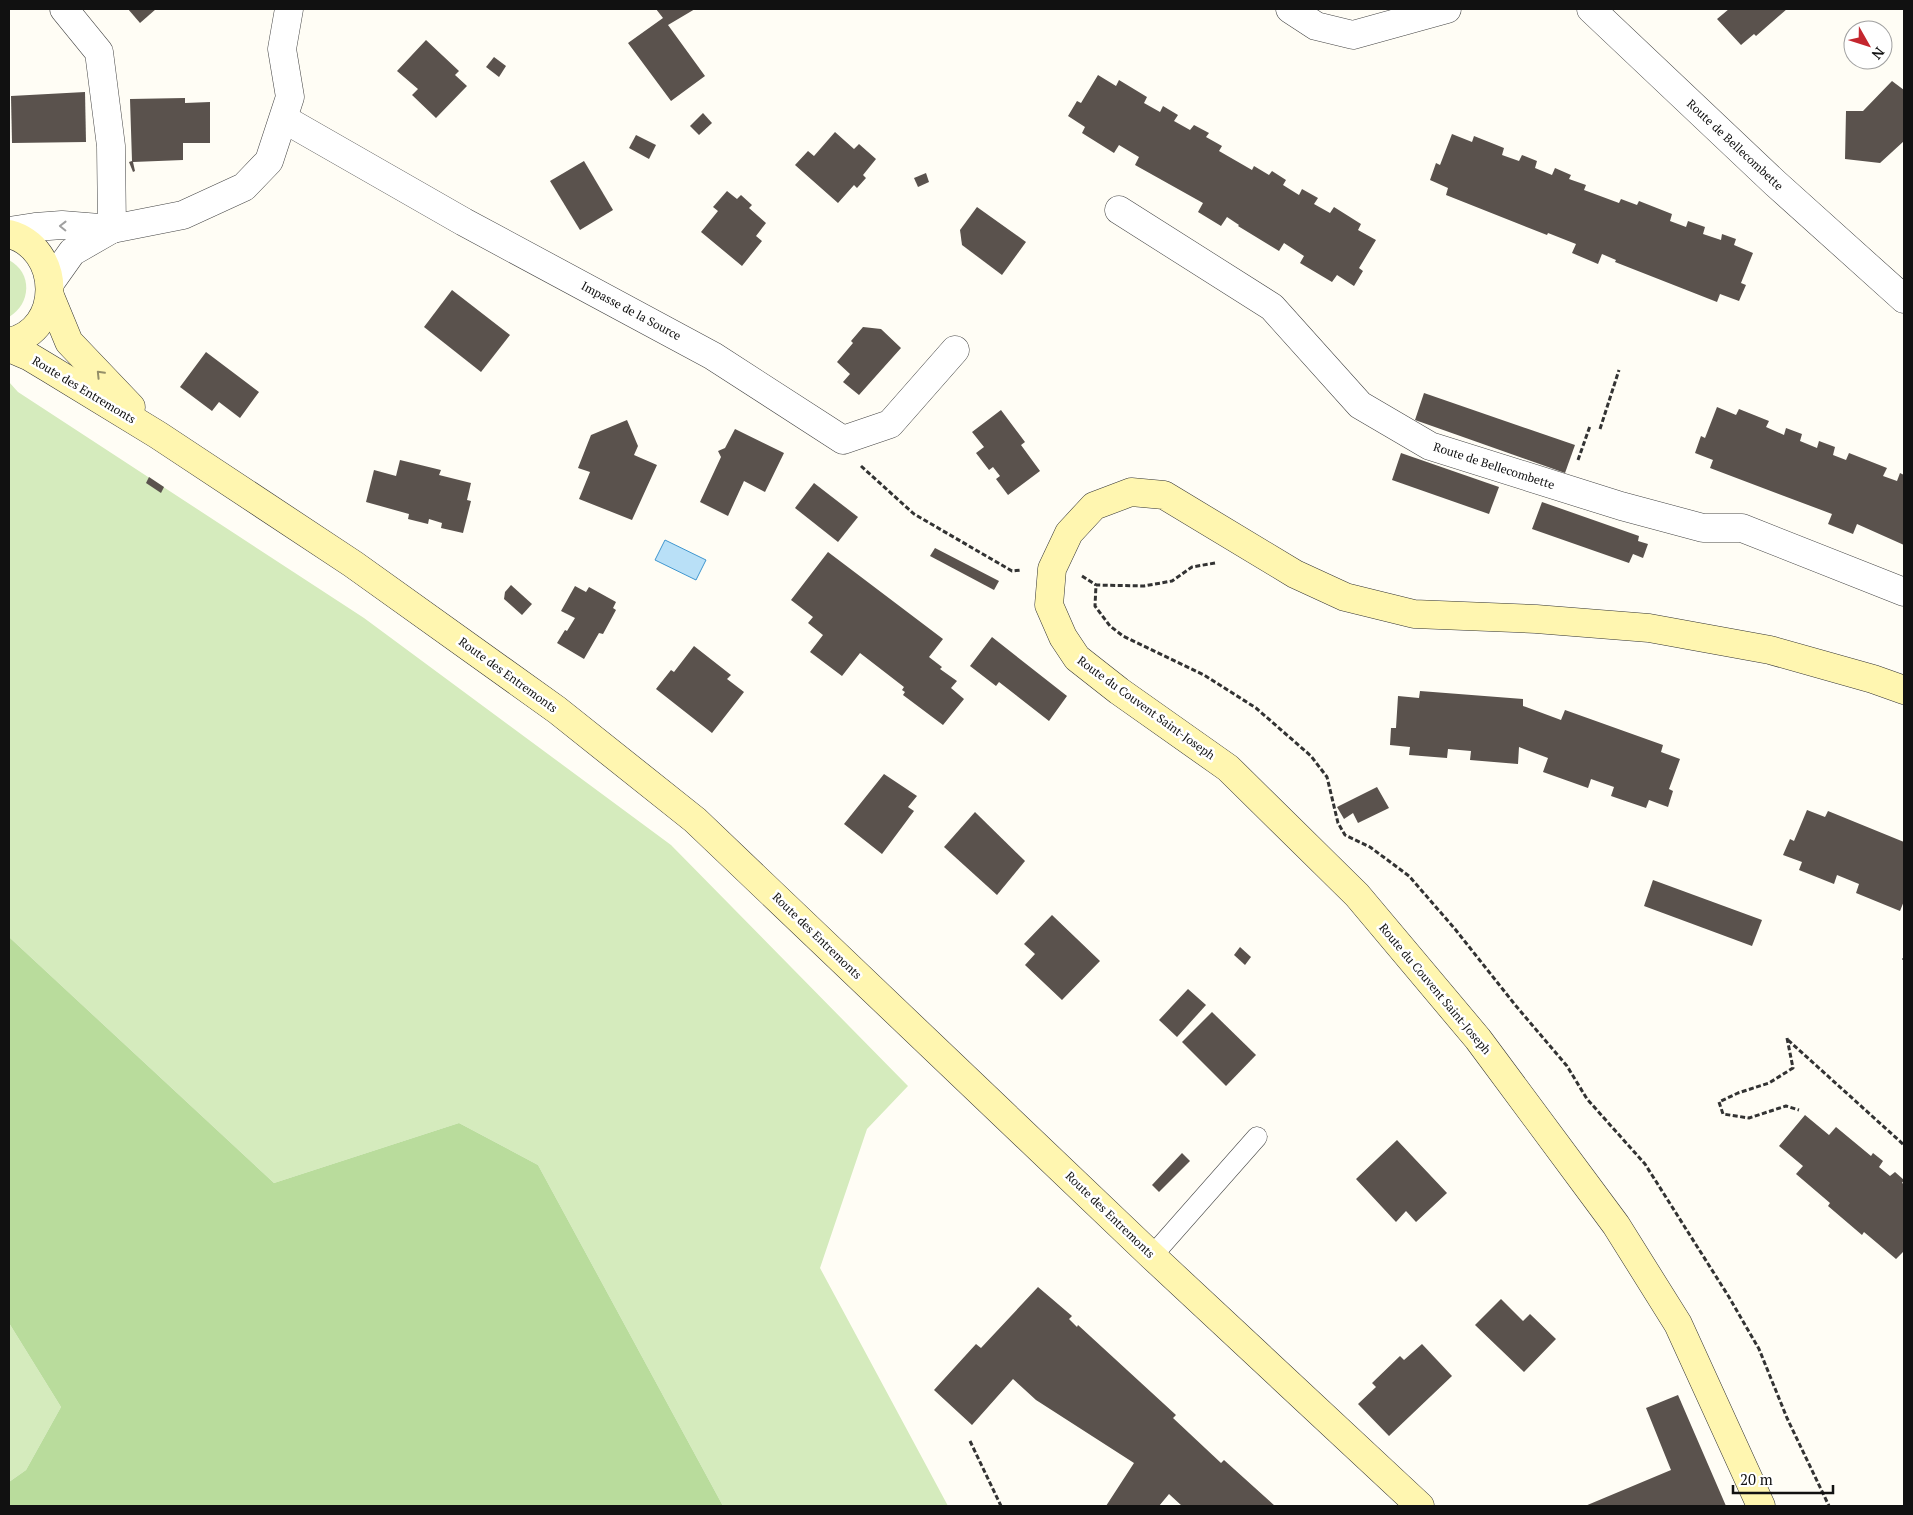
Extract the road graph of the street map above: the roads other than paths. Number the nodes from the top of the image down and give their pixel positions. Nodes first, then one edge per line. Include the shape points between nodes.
1 (64, 9) edge
2 (289, 9) edge
3 (1290, 9) edge
4 (1447, 9) edge
5 (1591, 9) edge
6 (1410, 13) edge
7 (284, 119) junction
8 (1119, 210) dead end
9 (112, 229) junction
10 (9, 232) edge
11 (50, 290) junction
12 (1904, 299) edge
13 (9, 342) edge
14 (9, 348) edge
15 (955, 350) dead end
16 (158, 435) junction
17 (1904, 592) edge
18 (1904, 690) edge
19 (1257, 1137) dead end
20 (1152, 1256) junction
21 (1420, 1506) edge
22 (1761, 1506) edge

1 - 9 street via 99,52 111,146
2 - 7 street via 282,49 290,97
3 - 6 street via 1316,26 1353,35
4 - 6 street
5 - 12 street, Route de Bellecombette via 1775,183
7 - 9 street via 269,161 244,187 183,216
7 - 15 street, Impasse de la Source via 464,222 713,356 843,440 890,424
8 - 17 street, Route de Bellecombette via 1272,307 1360,405 1430,446 1621,506 1703,528 1742,528
9 -> 10 street via 62,225
9 - 11 street via 72,252
10 - 11 main road, Route des Entremonts via 38,253 46,267
11 - 13 main road via 46,311 38,323 27,334
16 -> 11 main road, Route des Entremonts via 69,342
14 - 16 main road, Route des Entremonts via 44,365
16 - 20 main road, Route des Entremonts via 353,564 557,710 695,820
18 - 22 main road, Route du Couvent Saint-Joseph via 1770,650 1649,628 1414,614 1345,597 1295,574 1164,495 1131,492 1094,506 1069,533 1052,569 1049,605 1063,637 1077,658 1228,768 1357,895 1478,1039 1616,1225 1678,1324
19 - 20 lane
20 - 21 main road, Route des Entremonts

